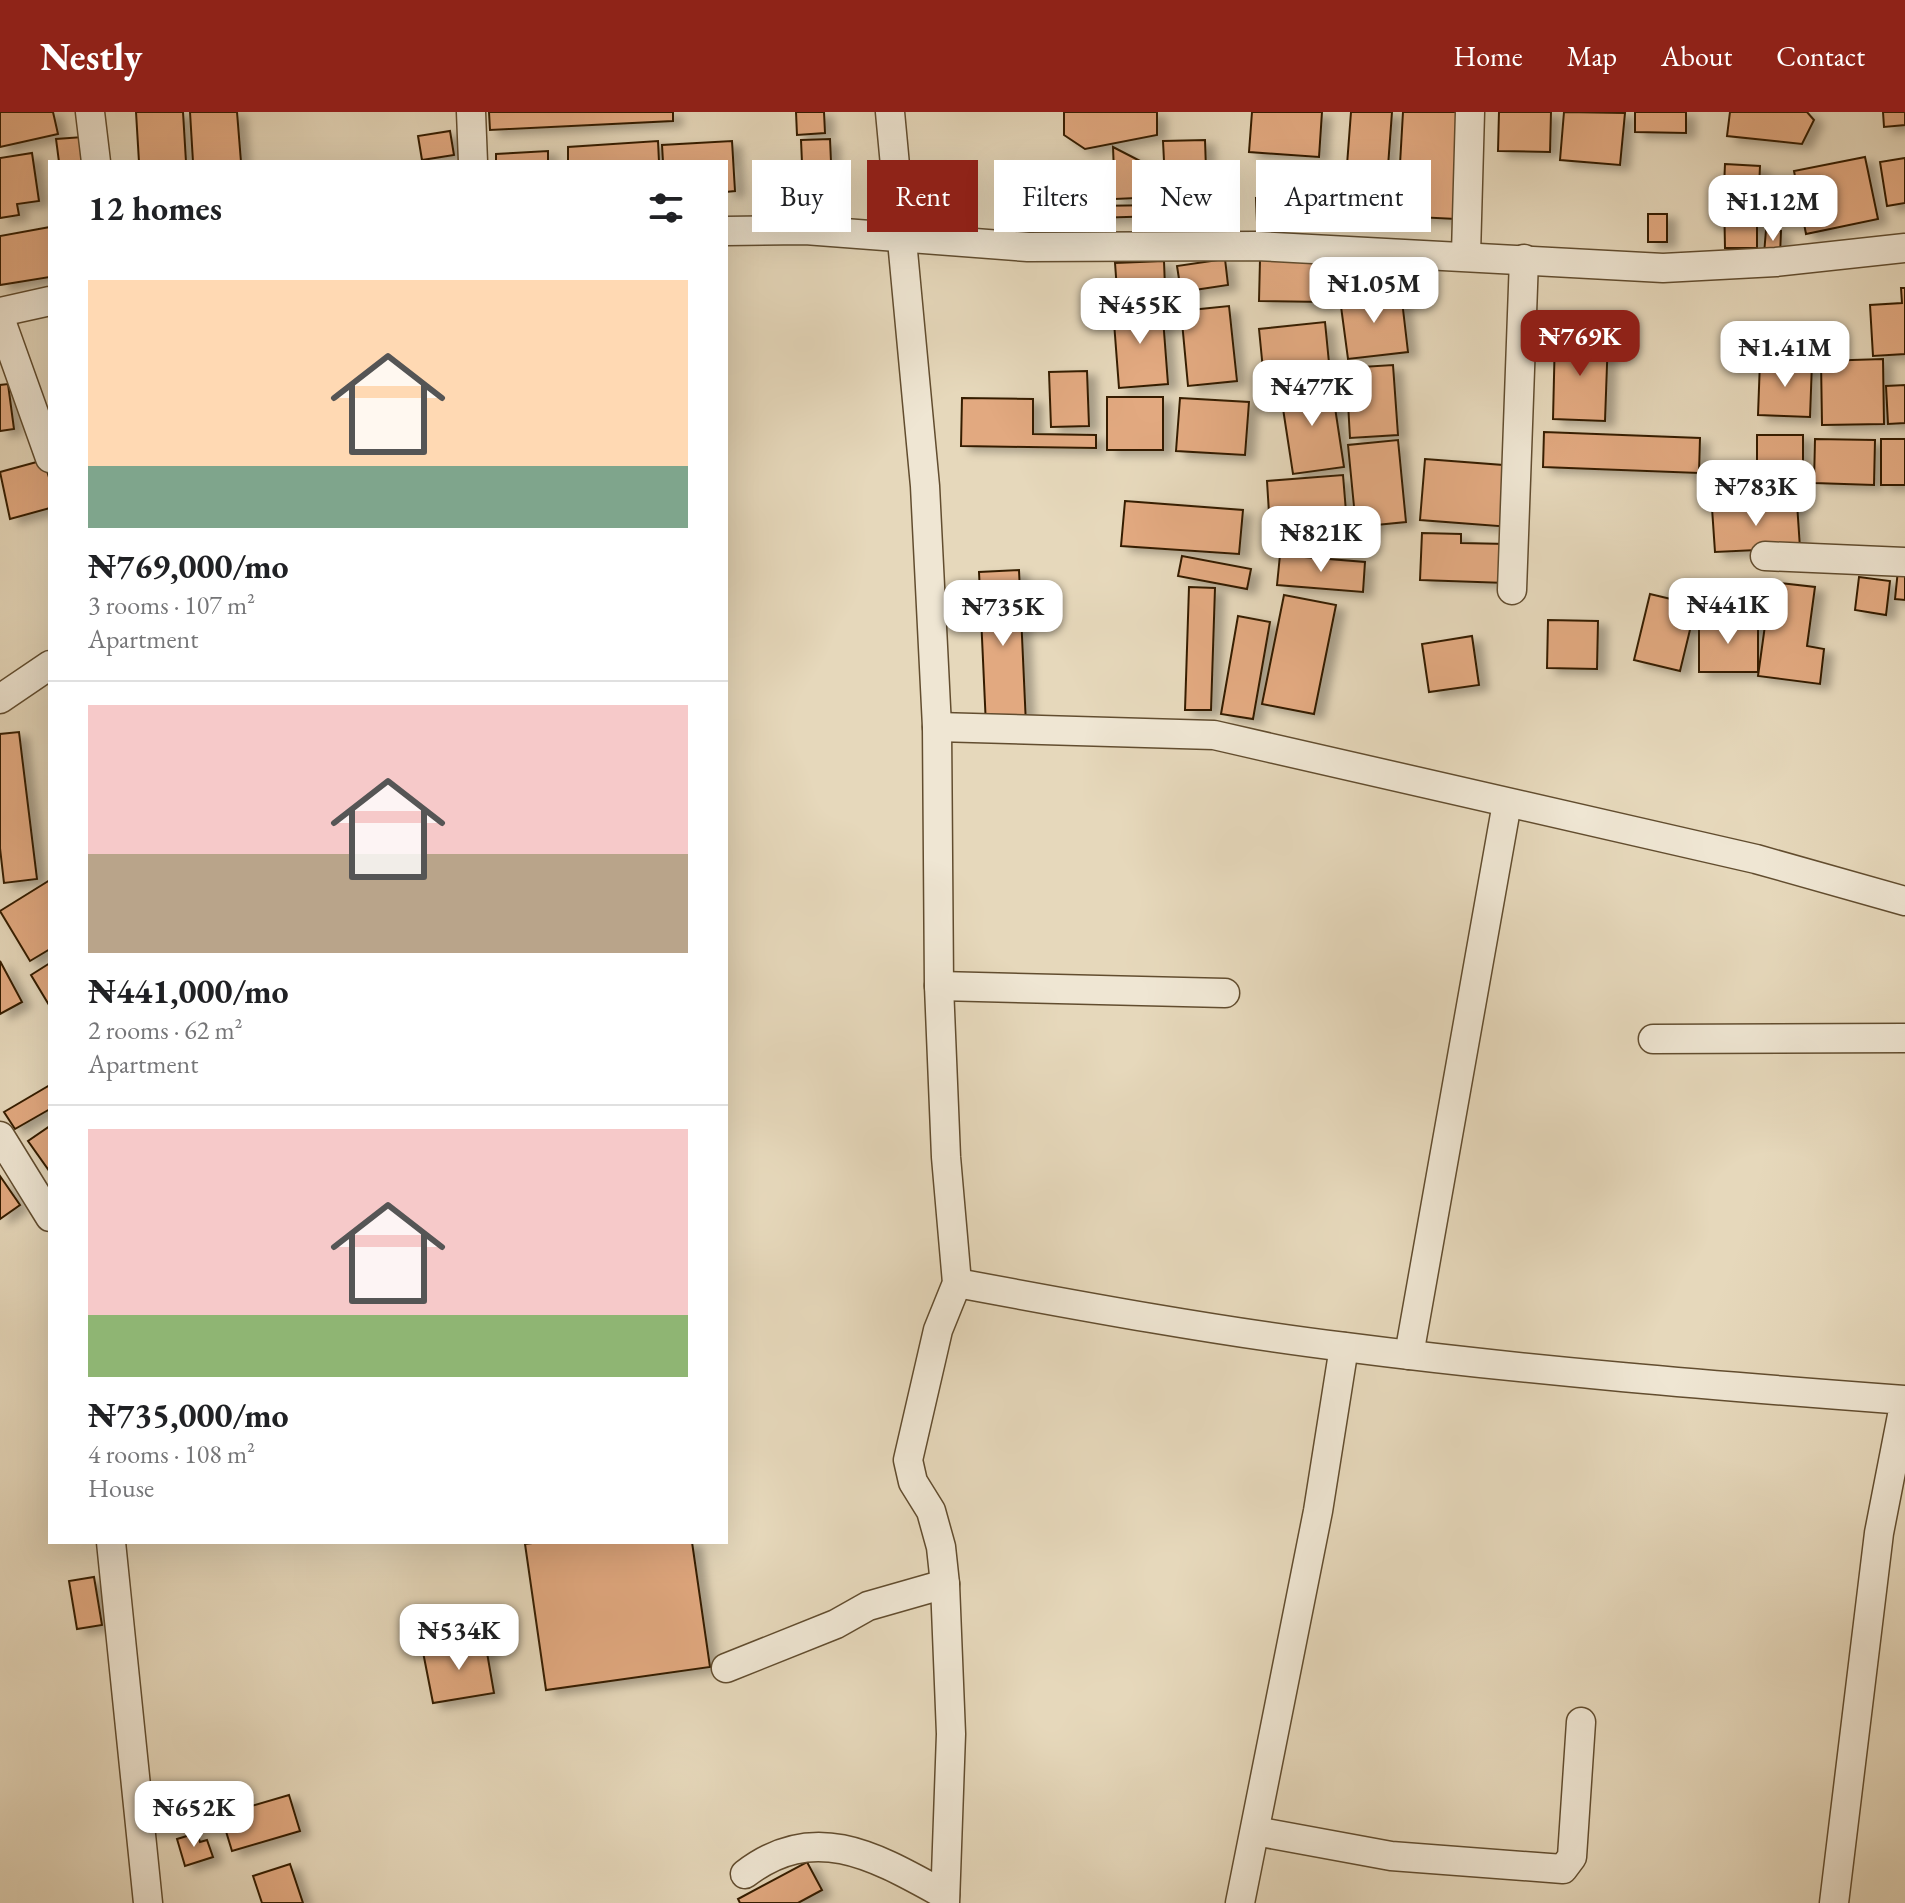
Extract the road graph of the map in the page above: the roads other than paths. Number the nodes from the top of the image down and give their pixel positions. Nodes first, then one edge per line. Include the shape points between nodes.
1 (90, 112) edge
2 (471, 112) edge
3 (890, 112) edge
4 (1470, 112) edge
5 (96, 160) edge
6 (473, 160) edge
7 (728, 231) edge
8 (900, 236) junction
9 (1905, 248) edge
10 (1466, 254) junction
11 (1524, 259) junction
12 (48, 302) edge
13 (0, 315) edge
14 (48, 452) edge
15 (1765, 556) dead end
16 (1905, 562) edge
17 (1512, 590) dead end
18 (48, 666) edge
19 (0, 699) edge
20 (937, 727) junction
21 (1507, 803) junction
22 (1905, 901) edge
23 (939, 986) junction
24 (1225, 993) dead end
25 (1905, 1038) edge
26 (1653, 1039) dead end
27 (0, 1136) edge
28 (48, 1214) edge
29 (957, 1283) junction
30 (1344, 1347) junction
31 (1409, 1355) junction
32 (111, 1544) edge
33 (945, 1584) junction
34 (726, 1668) dead end
35 (1581, 1722) dead end
36 (1255, 1831) junction
37 (745, 1874) dead end
38 (945, 1899) edge
39 (148, 1903) edge
40 (1240, 1903) edge
41 (1834, 1903) edge

1 - 5 street
2 - 6 street
3 - 8 street
4 - 10 street
7 - 8 street
8 - 10 street via 1028,247 1257,246
8 - 20 street via 925,486
9 - 11 street via 1663,268
10 - 11 street
11 - 17 street
12 - 13 street
13 - 14 street
15 - 16 street
18 - 19 street
20 - 21 street via 1214,735
20 - 23 street
21 - 22 street via 1756,859
21 - 31 street
23 - 24 street
23 - 29 street
25 - 26 street
27 - 28 street
29 - 30 street via 1156,1320
29 - 33 street via 938,1330 908,1460 913,1482 931,1511
30 - 31 street
30 - 36 street via 1318,1511
31 - 41 street via 1905,1400 1879,1533
32 - 39 street
33 - 34 street via 868,1606
33 - 38 street via 951,1734
35 - 36 street via 1572,1857 1563,1869 1391,1856
36 - 40 street
37 - 38 street via 765,1859 820,1844 906,1873

